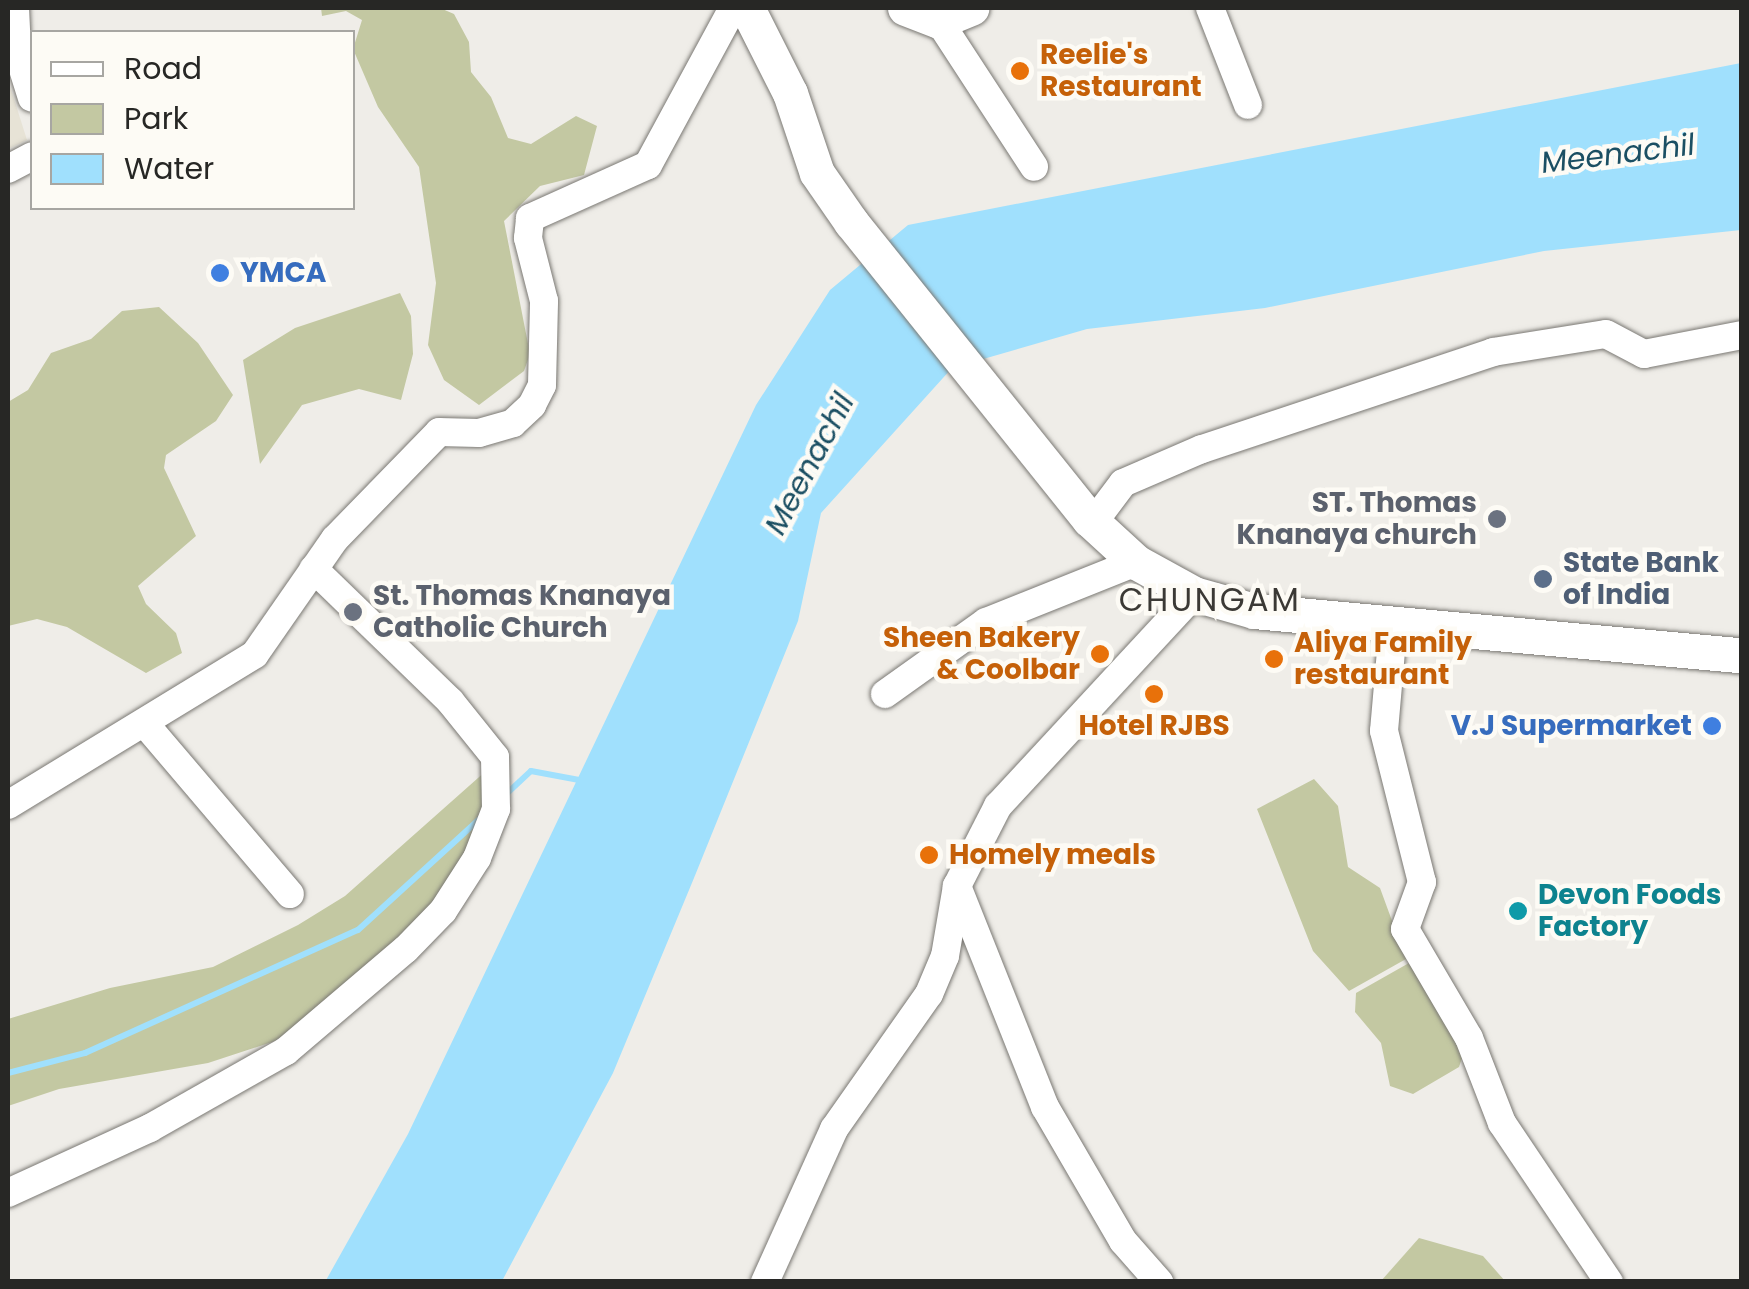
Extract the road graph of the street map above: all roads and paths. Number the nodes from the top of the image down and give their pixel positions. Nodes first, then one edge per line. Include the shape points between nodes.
1 (15, 8) edge
2 (733, 8) edge
3 (746, 8) edge
4 (904, 8) edge
5 (972, 8) edge
6 (1210, 8) edge
7 (939, 21) junction
8 (30, 92) edge
9 (1248, 105) dead end
10 (30, 157) edge
11 (1034, 167) dead end
12 (8, 169) edge
13 (1742, 334) edge
14 (1091, 521) junction
15 (1136, 562) junction
16 (314, 569) junction
17 (1194, 594) junction
18 (1393, 628) junction
19 (1742, 655) edge
20 (885, 694) dead end
21 (146, 725) junction
22 (8, 805) edge
23 (957, 886) junction
24 (290, 894) dead end
25 (8, 1192) edge
26 (765, 1282) edge
27 (1159, 1282) edge
28 (1610, 1282) edge

1 - 8 street via 17,50
2 - 16 street via 648,166 530,218 528,238 544,301 542,384 532,406 512,423 479,433 439,432
3 - 14 main road via 790,93 818,173
4 - 7 main road
5 - 7 main road
6 - 9 street
7 - 11 street
10 - 12 street
13 - 14 street via 1644,354 1606,334 1493,352 1202,448 1123,483
14 - 15 main road
15 - 17 main road
15 - 20 street via 986,622
16 - 21 street via 255,654
16 - 25 street via 450,701 495,756 496,809 477,858 443,911 286,1051 150,1128
17 - 18 main road via 1254,611
17 - 23 street via 998,806
18 - 19 main road
18 - 28 street via 1384,731 1422,882 1404,929 1470,1038 1502,1122
21 - 22 street
21 - 24 street
23 - 26 street via 945,956 929,994 834,1129
23 - 27 street via 1045,1106 1123,1241

